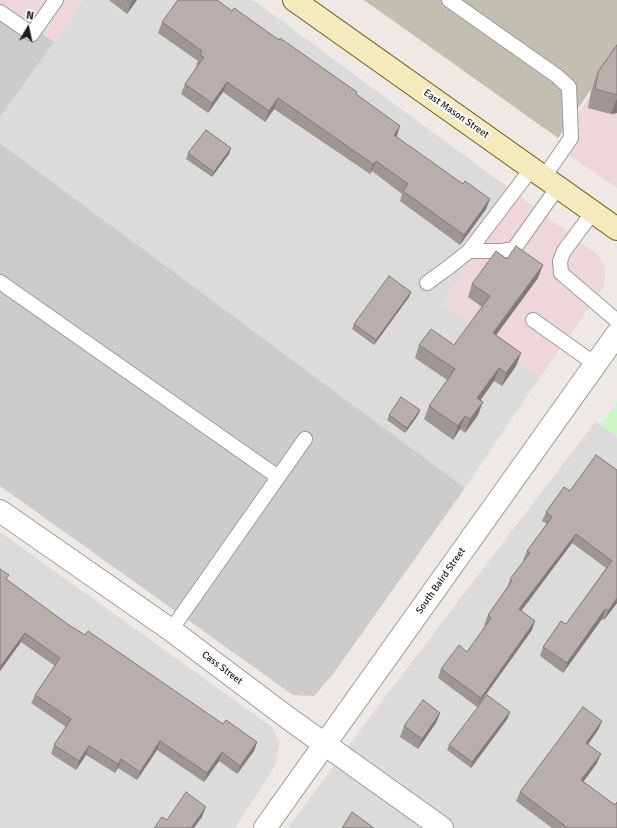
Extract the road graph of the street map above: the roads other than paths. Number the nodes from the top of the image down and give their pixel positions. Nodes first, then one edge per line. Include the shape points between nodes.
1 (56, 0) edge
2 (294, 0) edge
3 (449, 0) edge
4 (0, 12) edge
5 (545, 178) junction
6 (594, 212) junction
7 (617, 229) edge
8 (468, 251) junction
9 (0, 282) edge
10 (427, 283) dead end
11 (533, 320) dead end
12 (617, 321) edge
13 (617, 334) edge
14 (595, 364) junction
15 (304, 439) dead end
16 (278, 477) junction
17 (0, 511) edge
18 (171, 630) junction
19 (325, 744) junction
20 (265, 828) edge
21 (442, 828) edge

1 - 4 lane via 32,34
2 - 5 main road, East Mason Street
3 - 5 lane via 557,76 568,87 571,138
5 - 6 main road, East Mason Street
5 - 8 lane
5 - 8 lane via 514,249
6 - 7 main road, East Mason Street
6 - 12 lane via 564,251 560,261 561,272
8 - 10 lane
9 - 16 lane
11 - 14 lane
13 - 14 street, South Baird Street
14 - 19 street, South Baird Street
15 - 16 lane
16 - 18 lane
17 - 18 street, Cass Street
18 - 19 street, Cass Street
19 - 20 street, South Baird Street
19 - 21 street, Cass Street

